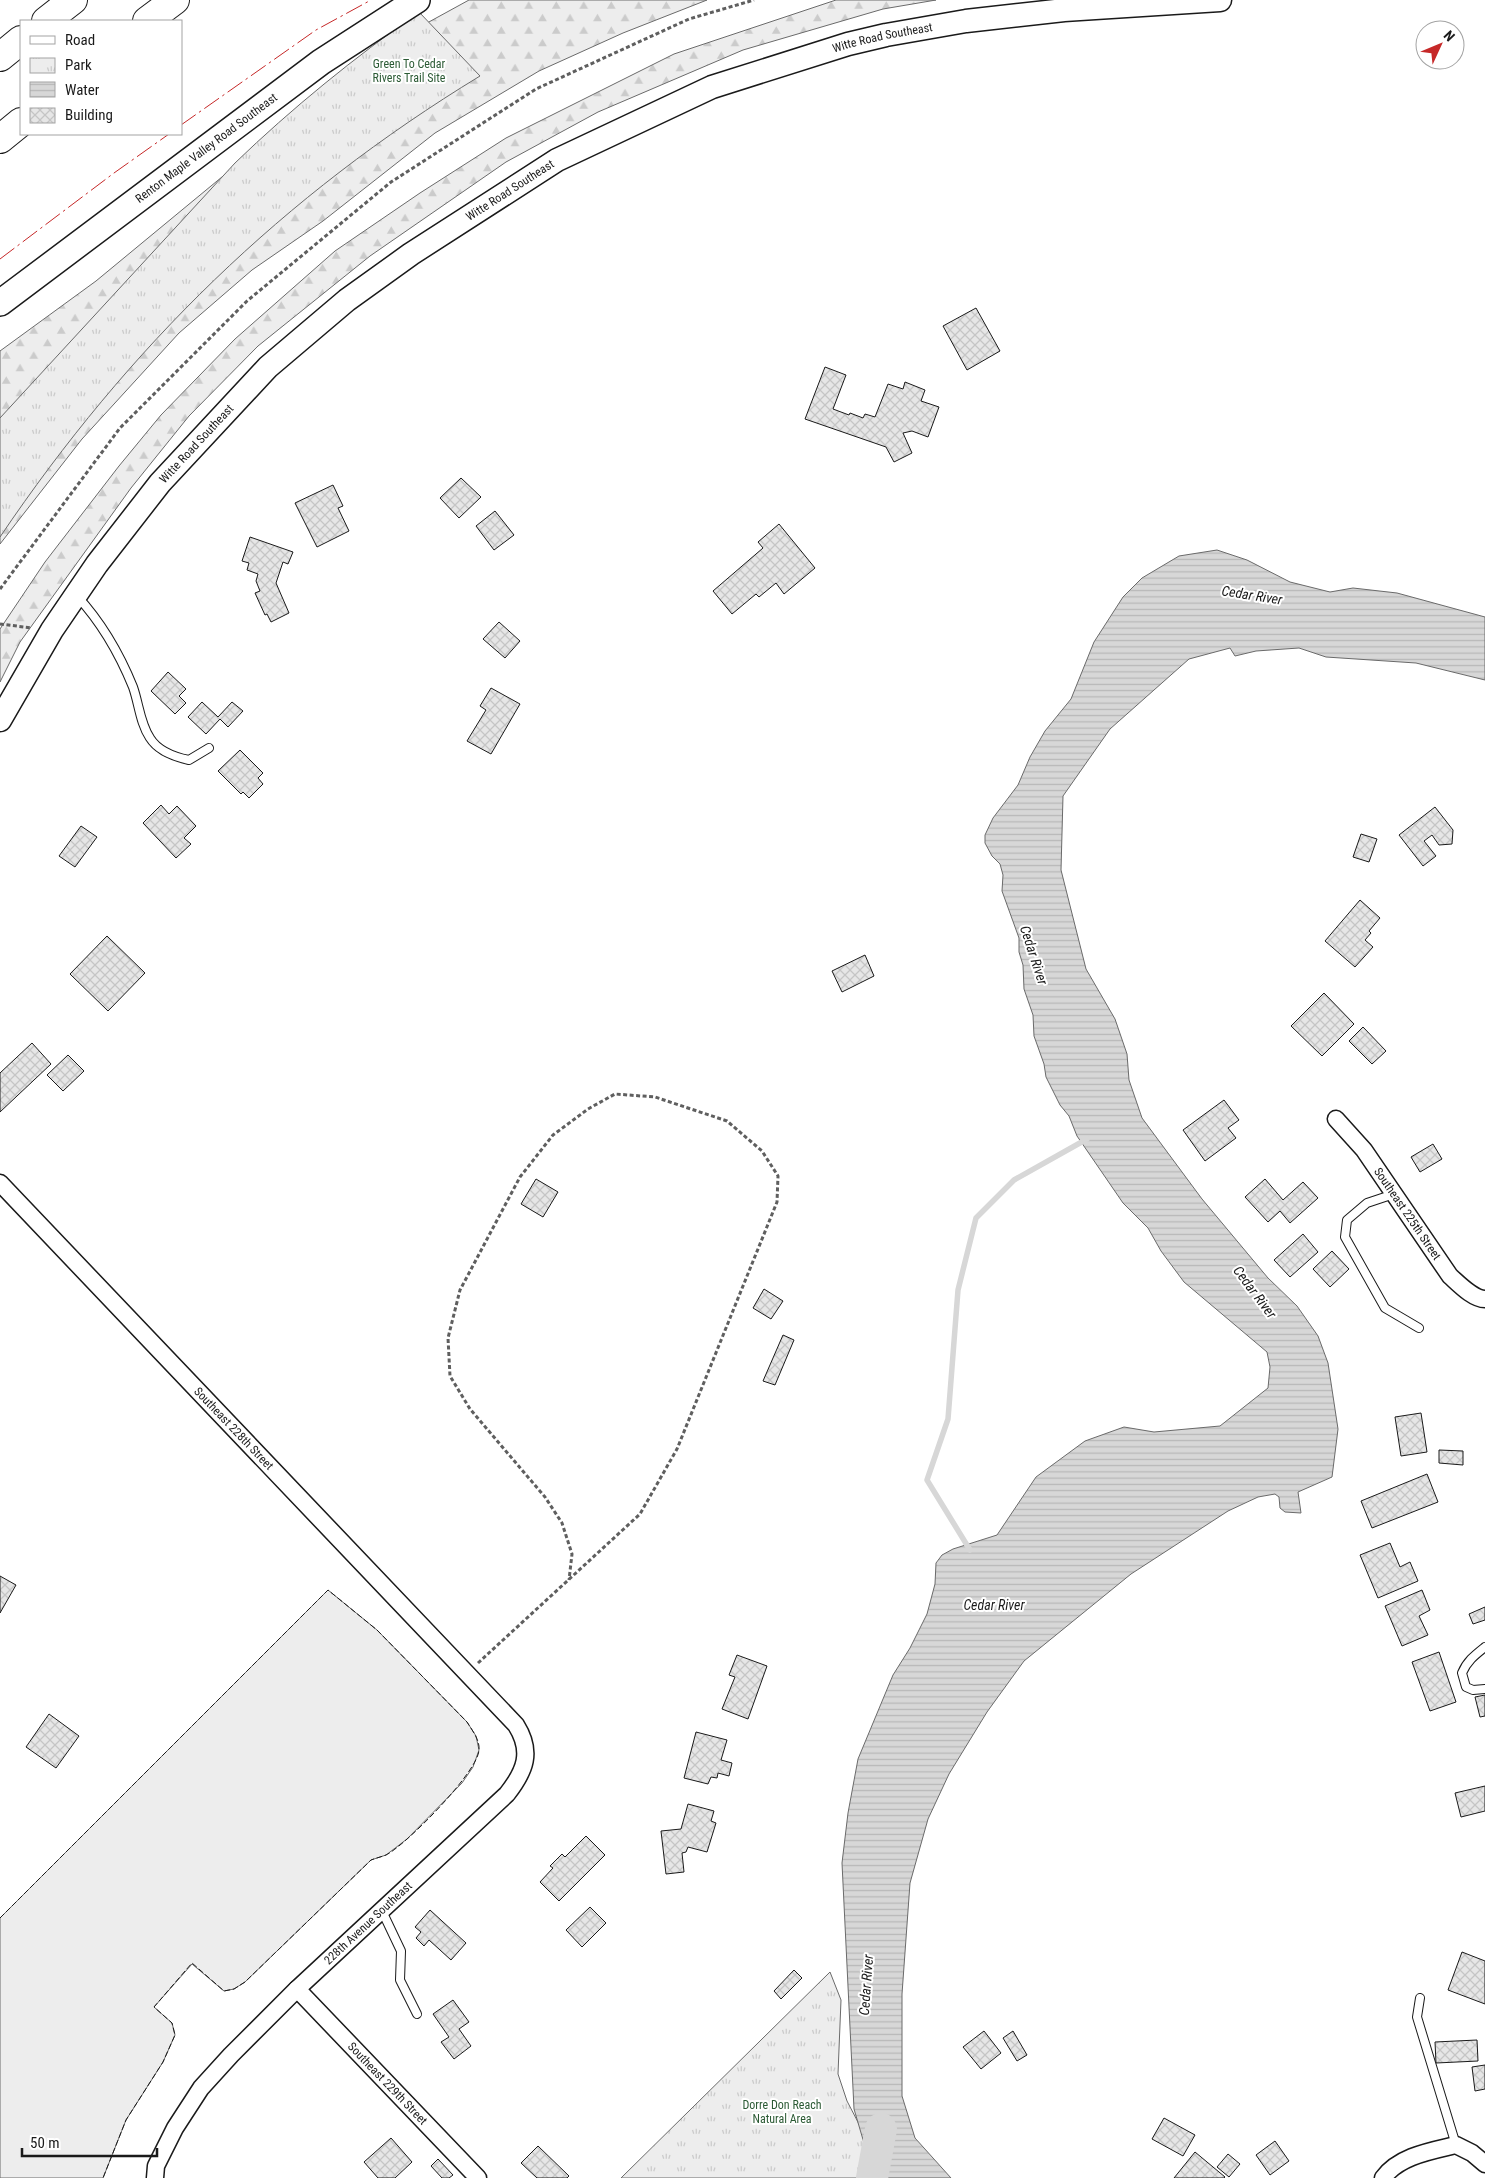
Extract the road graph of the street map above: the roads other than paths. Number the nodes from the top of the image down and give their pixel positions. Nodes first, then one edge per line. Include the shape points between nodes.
1 (73, 0) edge
2 (175, 0) edge
3 (417, 0) edge
4 (1220, 0) edge
5 (47, 20) edge
6 (148, 20) edge
7 (20, 41) edge
8 (0, 57) edge
9 (20, 123) edge
10 (0, 139) edge
11 (0, 303) edge
12 (76, 595) junction
13 (0, 720) edge
14 (209, 748) dead end
15 (1336, 1119) dead end
16 (0, 1183) edge
17 (1394, 1194) junction
18 (1485, 1299) edge
19 (1419, 1328) dead end
20 (1485, 1648) edge
21 (466, 1674) joint
22 (1485, 1689) edge
23 (382, 1911) junction
24 (296, 1989) junction
25 (1420, 1998) dead end
26 (417, 2014) dead end
27 (1456, 2144) junction
28 (1485, 2164) edge
29 (154, 2178) edge
30 (478, 2178) edge
31 (1383, 2178) edge

1 - 5 highway
2 - 6 highway
3 - 11 main road, Renton Maple Valley Road Southeast via 321,62
4 - 12 street, Witte Road Southeast via 1064,10 966,21 848,44 712,87 558,160 411,254 348,300 268,367 160,483
7 - 8 highway
9 - 10 highway
12 - 13 street, Witte Road Southeast
12 - 14 lane via 101,626 122,663 150,739 173,757 188,760
15 - 17 street, Southeast 225th Street via 1364,1150
16 - 21 street, Southeast 228th Street
17 - 18 street, Southeast 225th Street via 1450,1276 1465,1289
17 - 19 lane via 1367,1203 1347,1220 1346,1237 1385,1308
20 - 22 lane via 1472,1657 1462,1673 1466,1688
21 - 23 street, 228th Avenue Southeast via 516,1725 525,1743 526,1759 519,1778 506,1794
23 - 24 street, 228th Avenue Southeast
23 - 26 lane via 401,1951 400,1980
24 - 29 street, 228th Avenue Southeast via 200,2088 175,2128 156,2166
24 - 30 street, Southeast 229th Street
25 - 27 lane via 1418,2017
27 - 28 street
27 - 31 street via 1418,2155 1390,2168

